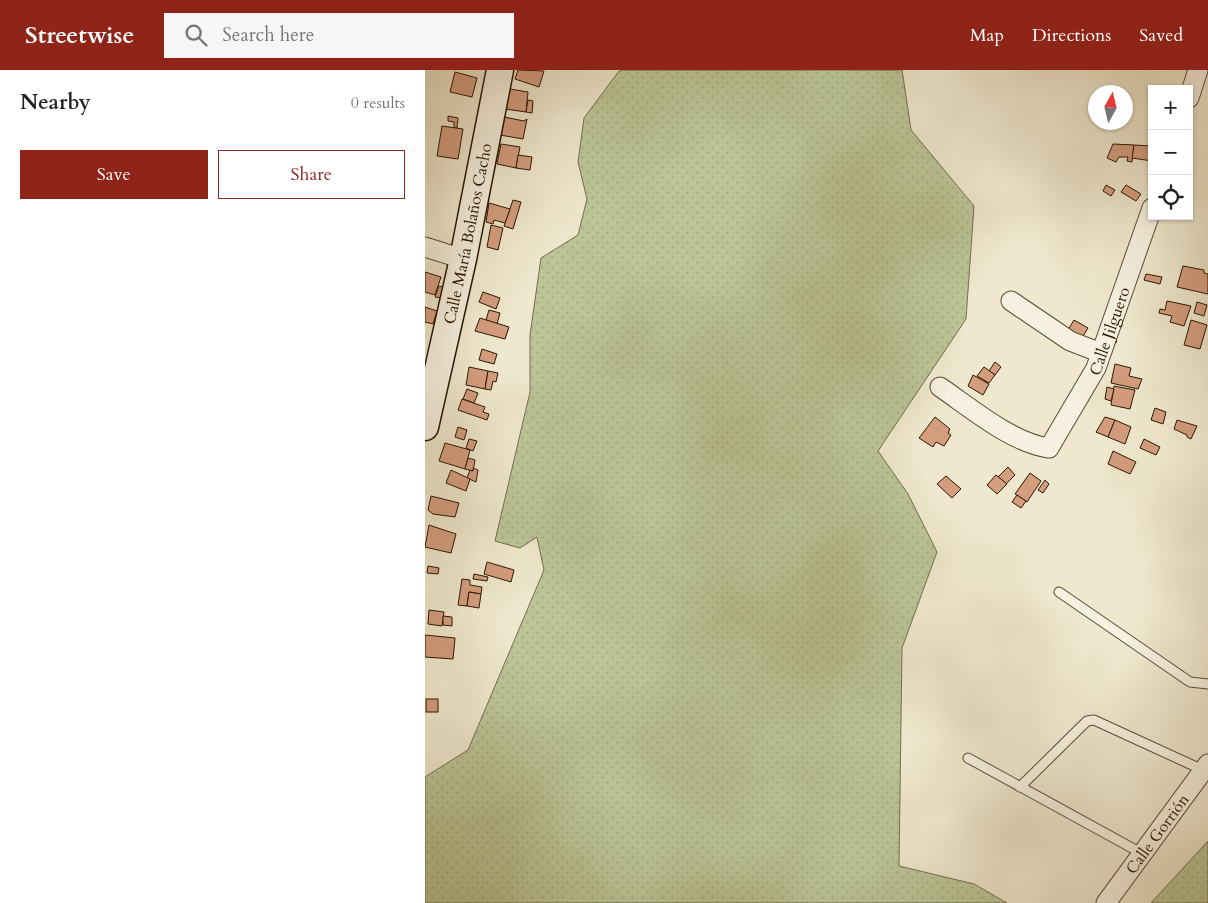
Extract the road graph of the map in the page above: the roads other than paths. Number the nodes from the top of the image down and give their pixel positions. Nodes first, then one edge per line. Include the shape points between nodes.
1 (500, 70) edge
2 (1198, 70) edge
3 (1193, 86) edge
4 (1148, 219) edge
5 (425, 247) edge
6 (463, 259) junction
7 (1011, 301) dead end
8 (1101, 353) junction
9 (940, 387) dead end
10 (425, 427) edge
11 (1059, 592) dead end
12 (1208, 684) edge
13 (968, 758) dead end
14 (1206, 767) edge
15 (1020, 787) junction
16 (1143, 854) junction
17 (1106, 903) edge

1 - 6 street, Calle María Bolaños Cacho
2 - 3 street
4 - 8 street, Calle Jilguero
5 - 6 street
6 - 10 street, Calle María Bolaños Cacho
7 - 8 street via 1069,341
8 - 9 street, Calle Jilguero via 1096,368 1049,448 1025,441
11 - 12 lane via 1190,682
13 - 15 lane
14 - 15 lane via 1094,720 1087,721
14 - 16 street, Calle Gorrión
15 - 16 lane
16 - 17 street, Calle Gorrión

